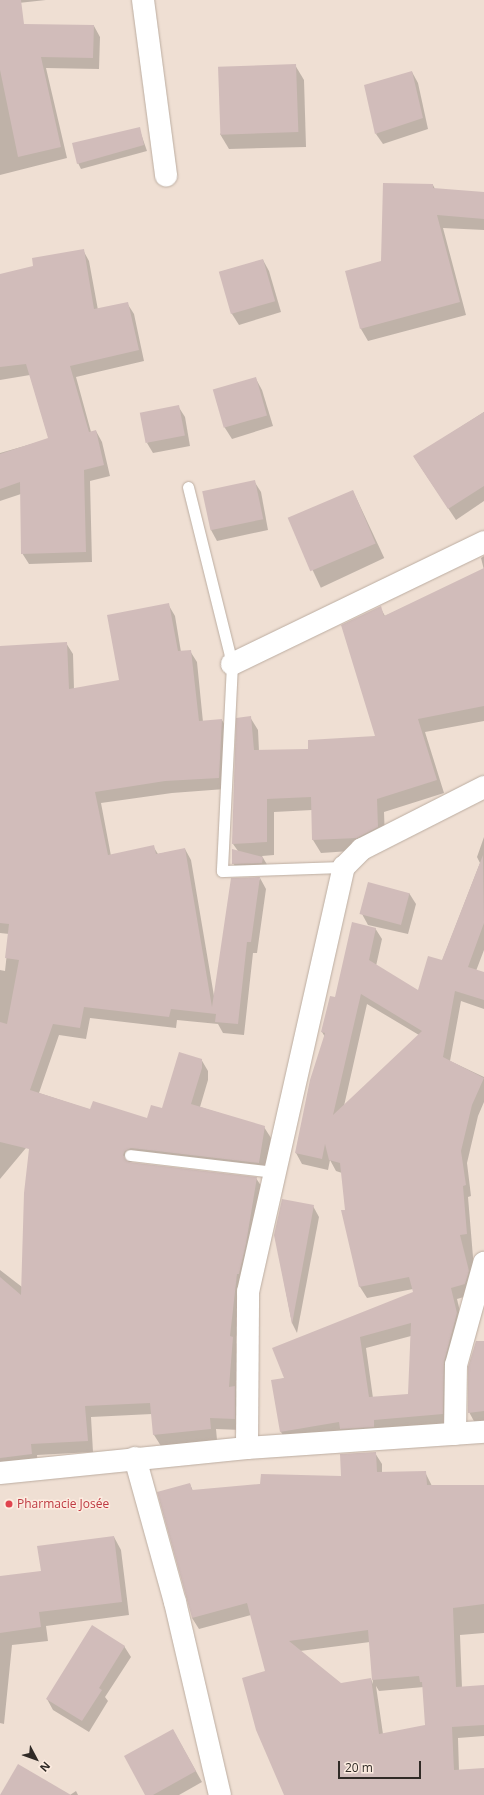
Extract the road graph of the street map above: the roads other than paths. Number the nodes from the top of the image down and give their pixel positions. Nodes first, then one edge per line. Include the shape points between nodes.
1 (143, 0) edge
2 (166, 175) dead end
3 (188, 487) dead end
4 (484, 542) edge
5 (232, 664) junction
6 (484, 787) edge
7 (344, 867) junction
8 (130, 1155) dead end
9 (275, 1172) junction
10 (484, 1263) edge
11 (484, 1432) edge
12 (455, 1434) junction
13 (247, 1448) junction
14 (135, 1458) junction
15 (0, 1473) edge
16 (220, 1795) edge

1 - 2 street
3 - 5 lane
4 - 5 street
5 - 7 lane via 222,871
6 - 7 street via 362,849
7 - 9 street
8 - 9 lane
9 - 13 street via 248,1292
10 - 12 street via 456,1365
11 - 12 street
12 - 13 street
13 - 14 street
14 - 15 street
14 - 16 street via 175,1602

